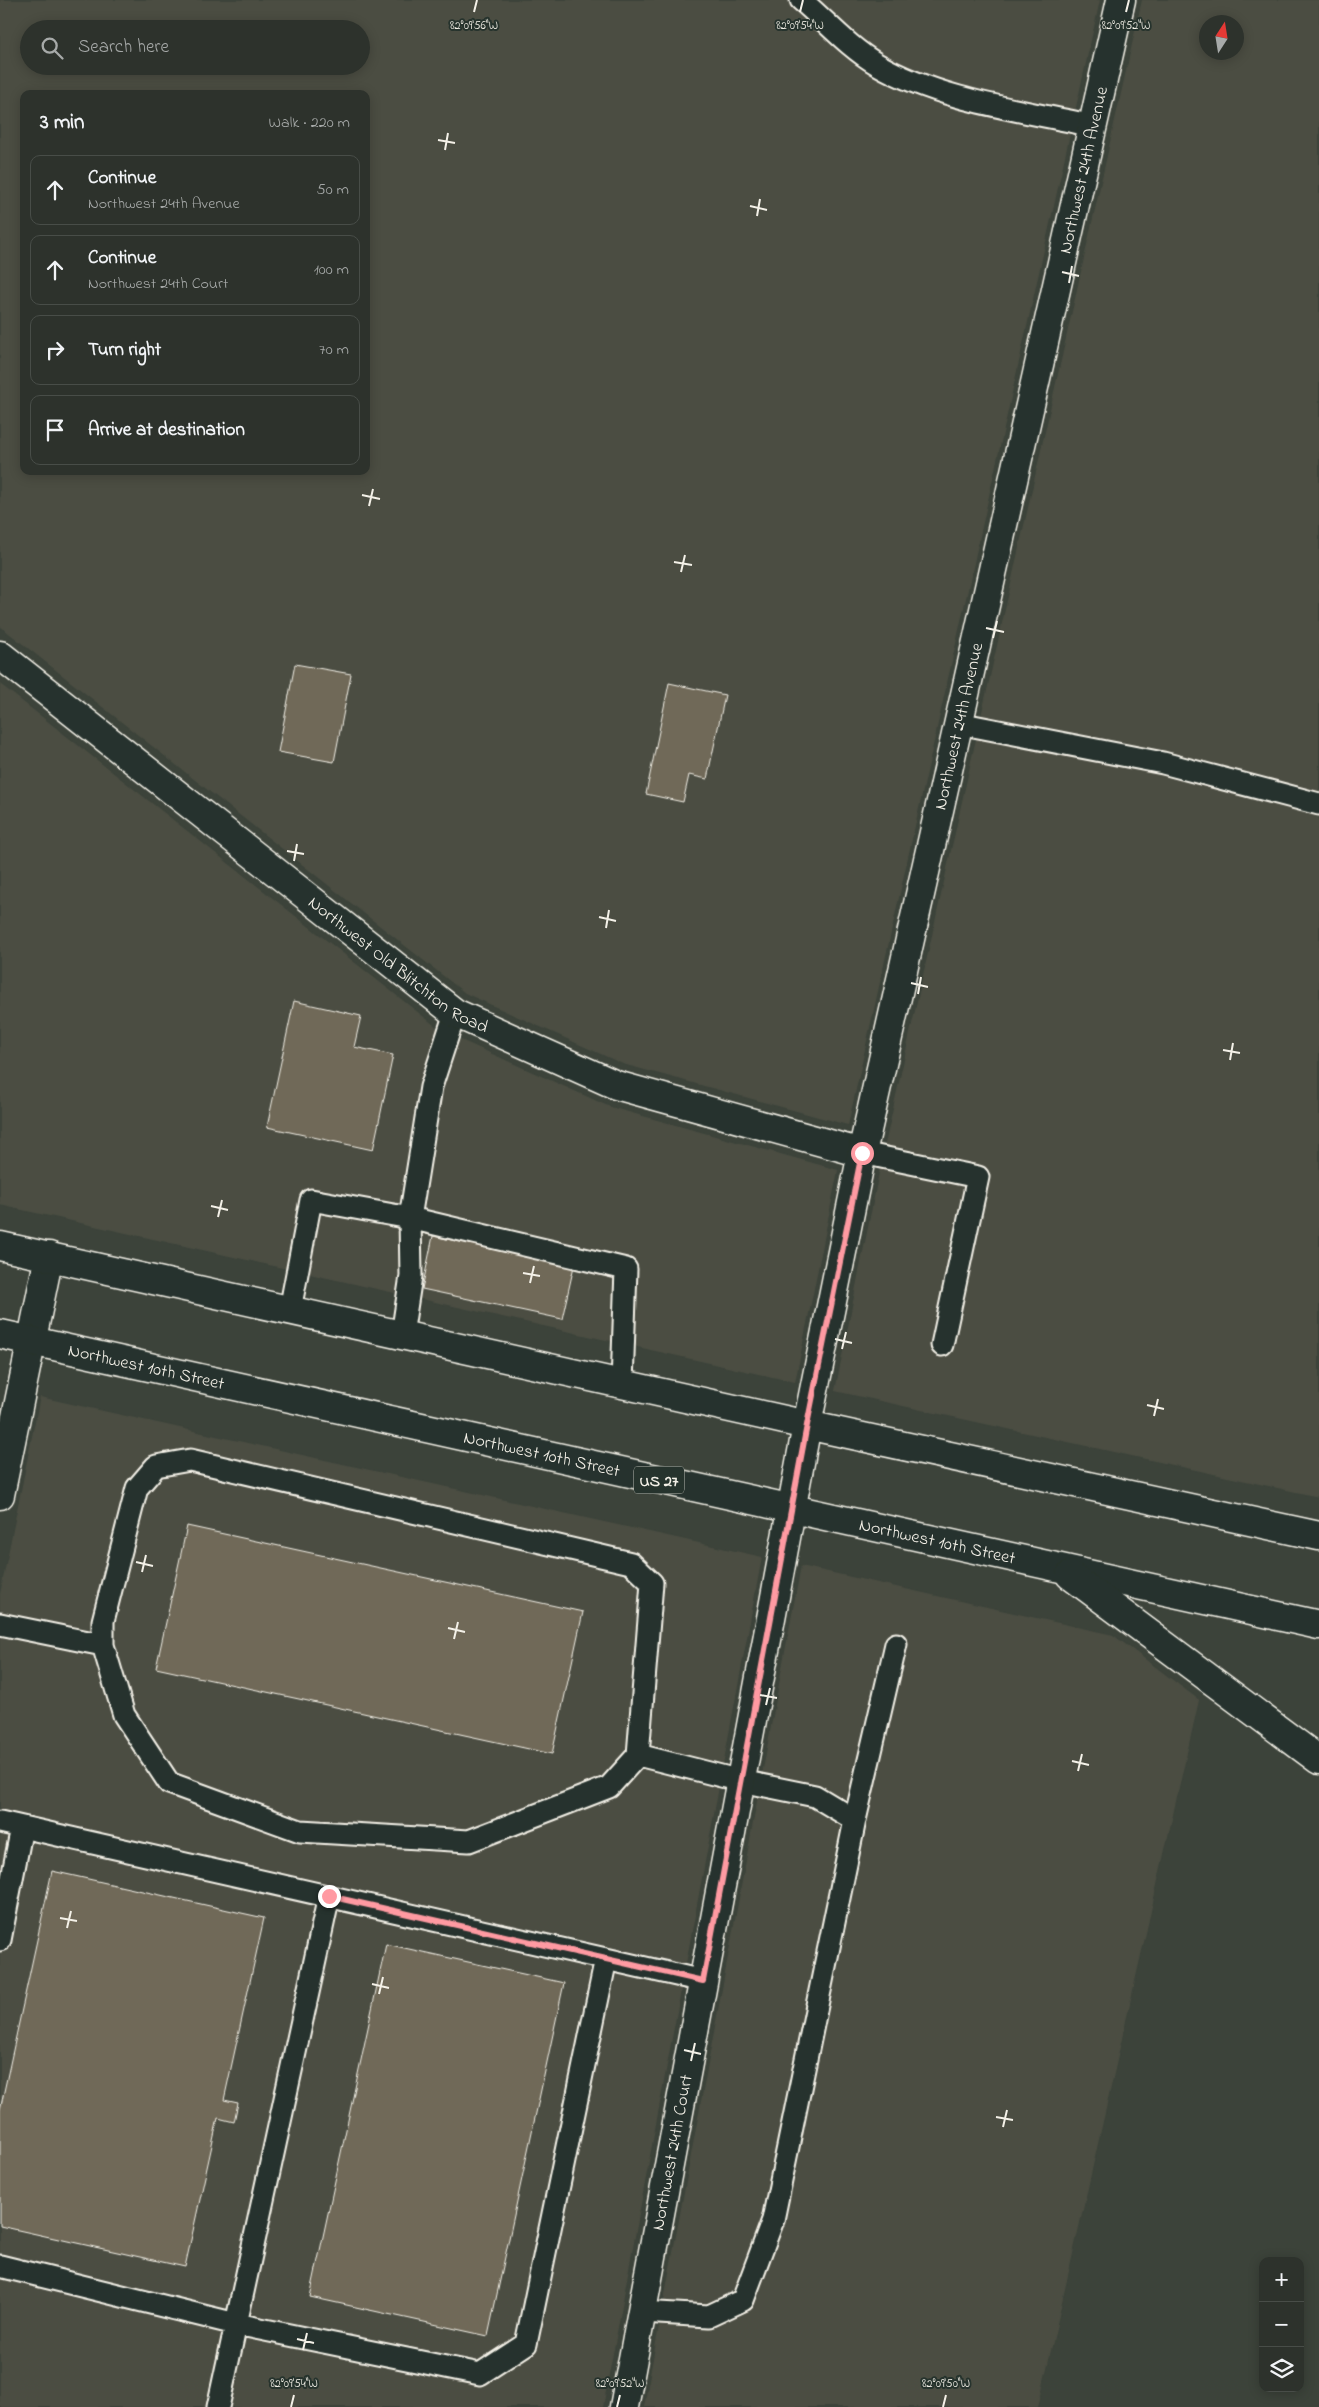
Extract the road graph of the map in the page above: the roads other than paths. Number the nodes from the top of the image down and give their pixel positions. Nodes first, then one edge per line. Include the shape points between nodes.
1 (800, 0) edge
2 (1121, 0) edge
3 (1093, 126) junction
4 (0, 655) edge
5 (958, 723) junction
6 (1319, 804) edge
7 (455, 1014) junction
8 (862, 1153) junction
9 (410, 1218) junction
10 (0, 1246) edge
11 (49, 1256) junction
12 (290, 1310) junction
13 (0, 1334) edge
14 (402, 1335) junction
15 (32, 1341) junction
16 (942, 1345) dead end
17 (622, 1384) junction
18 (807, 1425) junction
19 (0, 1495) edge
20 (791, 1510) junction
21 (1319, 1536) edge
22 (1063, 1570) junction
23 (0, 1624) edge
24 (1319, 1625) edge
25 (103, 1644) junction
26 (896, 1644) dead end
27 (638, 1756) junction
28 (1319, 1760) edge
29 (740, 1781) junction
30 (855, 1820) junction
31 (0, 1822) edge
32 (22, 1827) junction
33 (329, 1896) junction
34 (0, 1940) edge
35 (606, 1960) junction
36 (703, 1981) junction
37 (0, 2266) edge
38 (642, 2312) junction
39 (236, 2324) junction
40 (218, 2407) edge
41 (624, 2407) edge

1 - 3 lane via 841,38 876,64 930,90
2 - 3 main road, Northwest 24th Avenue
3 - 5 main road, Northwest 24th Avenue
4 - 7 main road, Northwest Old Blitchton Road
5 - 6 lane via 1163,763
5 - 8 main road, Northwest 24th Avenue
7 - 8 main road, Northwest Old Blitchton Road via 616,1085
7 - 9 lane via 431,1087
8 - 16 lane via 978,1177
8 - 18 main road, Northwest 24th Avenue
9 - 12 lane via 311,1200
9 - 14 lane via 411,1276
9 - 17 lane via 626,1269
10 - 11 main road
11 - 12 main road
11 - 15 main road
12 - 14 main road
13 - 15 main road, Northwest 10th Street / US 27
14 - 17 main road
15 - 19 main road
15 - 20 main road, Northwest 10th Street / US 27
17 - 18 main road
18 - 20 main road, Northwest 24th Court
18 - 21 main road
20 - 22 main road, Northwest 10th Street / US 27
20 - 29 main road, Northwest 24th Court
22 - 24 main road, Northwest 10th Street / US 27
22 - 28 main road
23 - 25 lane
25 - 27 lane via 124,1714 169,1783 300,1831 470,1841 609,1787
25 - 27 lane via 102,1621 137,1488 156,1466 190,1460 631,1563 652,1583
26 - 30 lane
27 - 29 lane
29 - 30 lane via 816,1796
29 - 36 main road, Northwest 24th Court
30 - 38 lane via 773,2220 744,2300 709,2316
31 - 32 lane
32 - 33 lane
32 - 34 lane
33 - 35 lane
33 - 39 lane
35 - 36 lane
35 - 39 lane via 526,2344 480,2374
36 - 38 main road, Northwest 24th Court
37 - 39 lane
38 - 41 main road, Northwest 24th Court
39 - 40 lane

